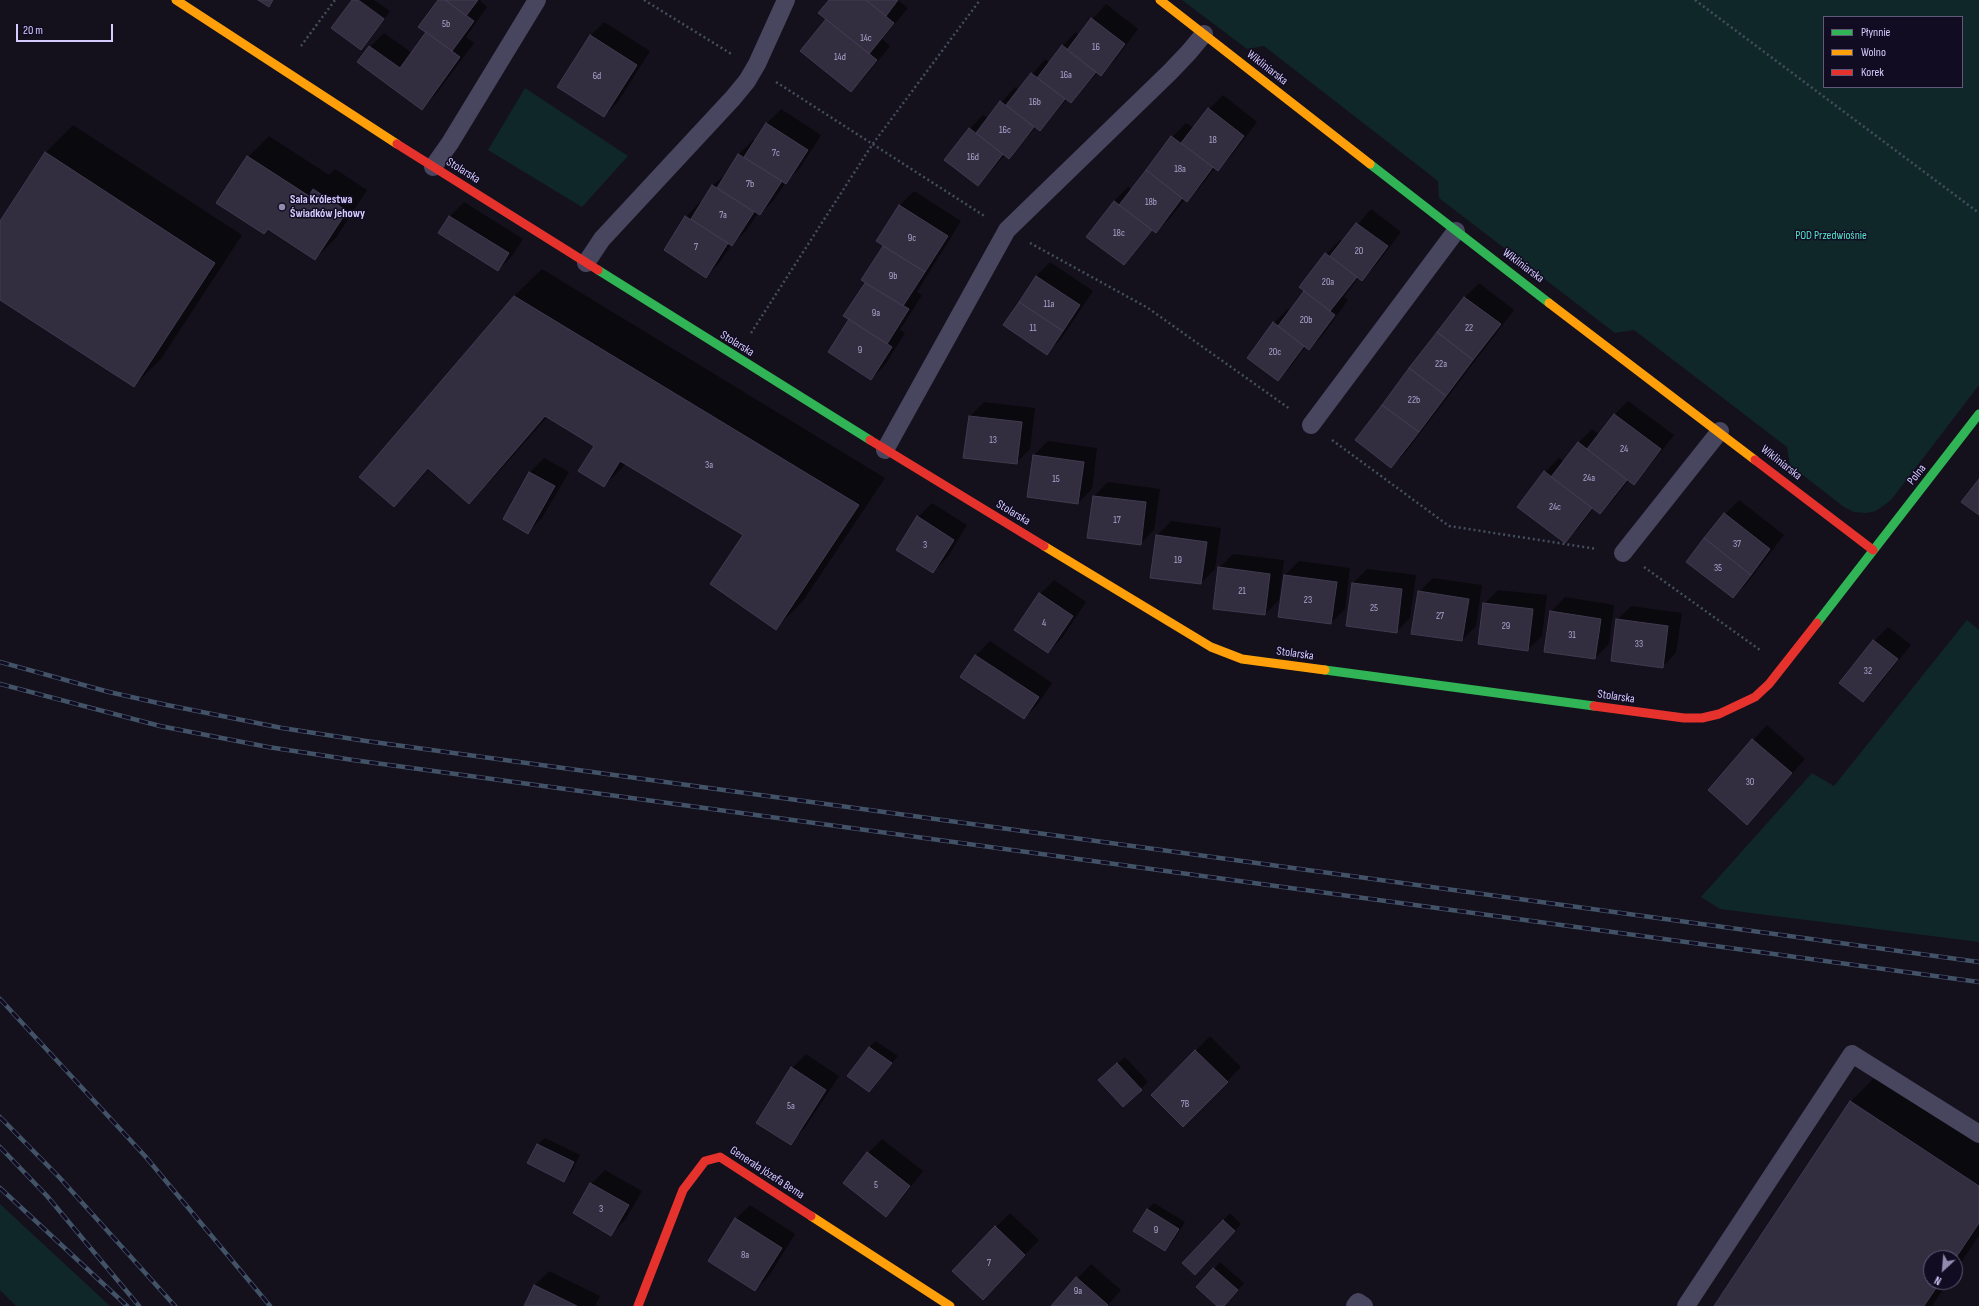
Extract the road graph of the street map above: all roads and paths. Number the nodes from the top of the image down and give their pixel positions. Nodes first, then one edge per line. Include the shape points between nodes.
1 (176, 0) edge
2 (335, 0) edge
3 (537, 0) edge
4 (644, 0) edge
5 (786, 0) edge
6 (980, 0) edge
7 (1160, 0) edge
8 (1695, 0) edge
9 (1204, 34) junction
10 (301, 46) dead end
11 (754, 68) junction
12 (872, 145) junction
13 (433, 167) junction
14 (1979, 213) edge
15 (1007, 230) junction
16 (1456, 231) junction
17 (586, 263) junction
18 (735, 357) junction
19 (1979, 414) edge
20 (1311, 425) junction
21 (1720, 431) junction
22 (885, 450) junction
23 (1873, 550) junction
24 (1623, 553) junction
25 (1784, 666) junction
26 (1979, 1134) edge
27 (638, 1306) edge
28 (950, 1306) edge
29 (1355, 1306) edge
30 (1364, 1306) edge
31 (1686, 1306) edge

1 - 13 street, Stolarska
2 - 10 path
3 - 13 lane
4 - 11 path
5 - 11 lane
6 - 12 path
7 - 9 street, Wikliniarska
8 - 14 path
9 - 15 lane via 1170,72
9 - 16 street, Wikliniarska
11 - 12 path
11 - 17 lane via 733,98 602,239
12 - 15 path
12 - 18 path
13 - 17 street, Stolarska
15 - 20 path via 1148,308
15 - 22 lane
16 - 20 lane
16 - 21 street, Wikliniarska
17 - 18 street, Stolarska
18 - 22 street, Stolarska
19 - 23 street, Polna
20 - 24 path via 1449,526
21 - 23 street, Wikliniarska
21 - 24 lane
22 - 25 street, Stolarska via 1211,647 1242,659 1690,718 1702,718 1736,708 1755,697
23 - 25 street, Stolarska
24 - 25 path
26 - 31 lane via 1852,1054
27 - 28 street, Generała Józefa Bema via 683,1190 705,1161 720,1157
29 - 30 lane via 1358,1302

